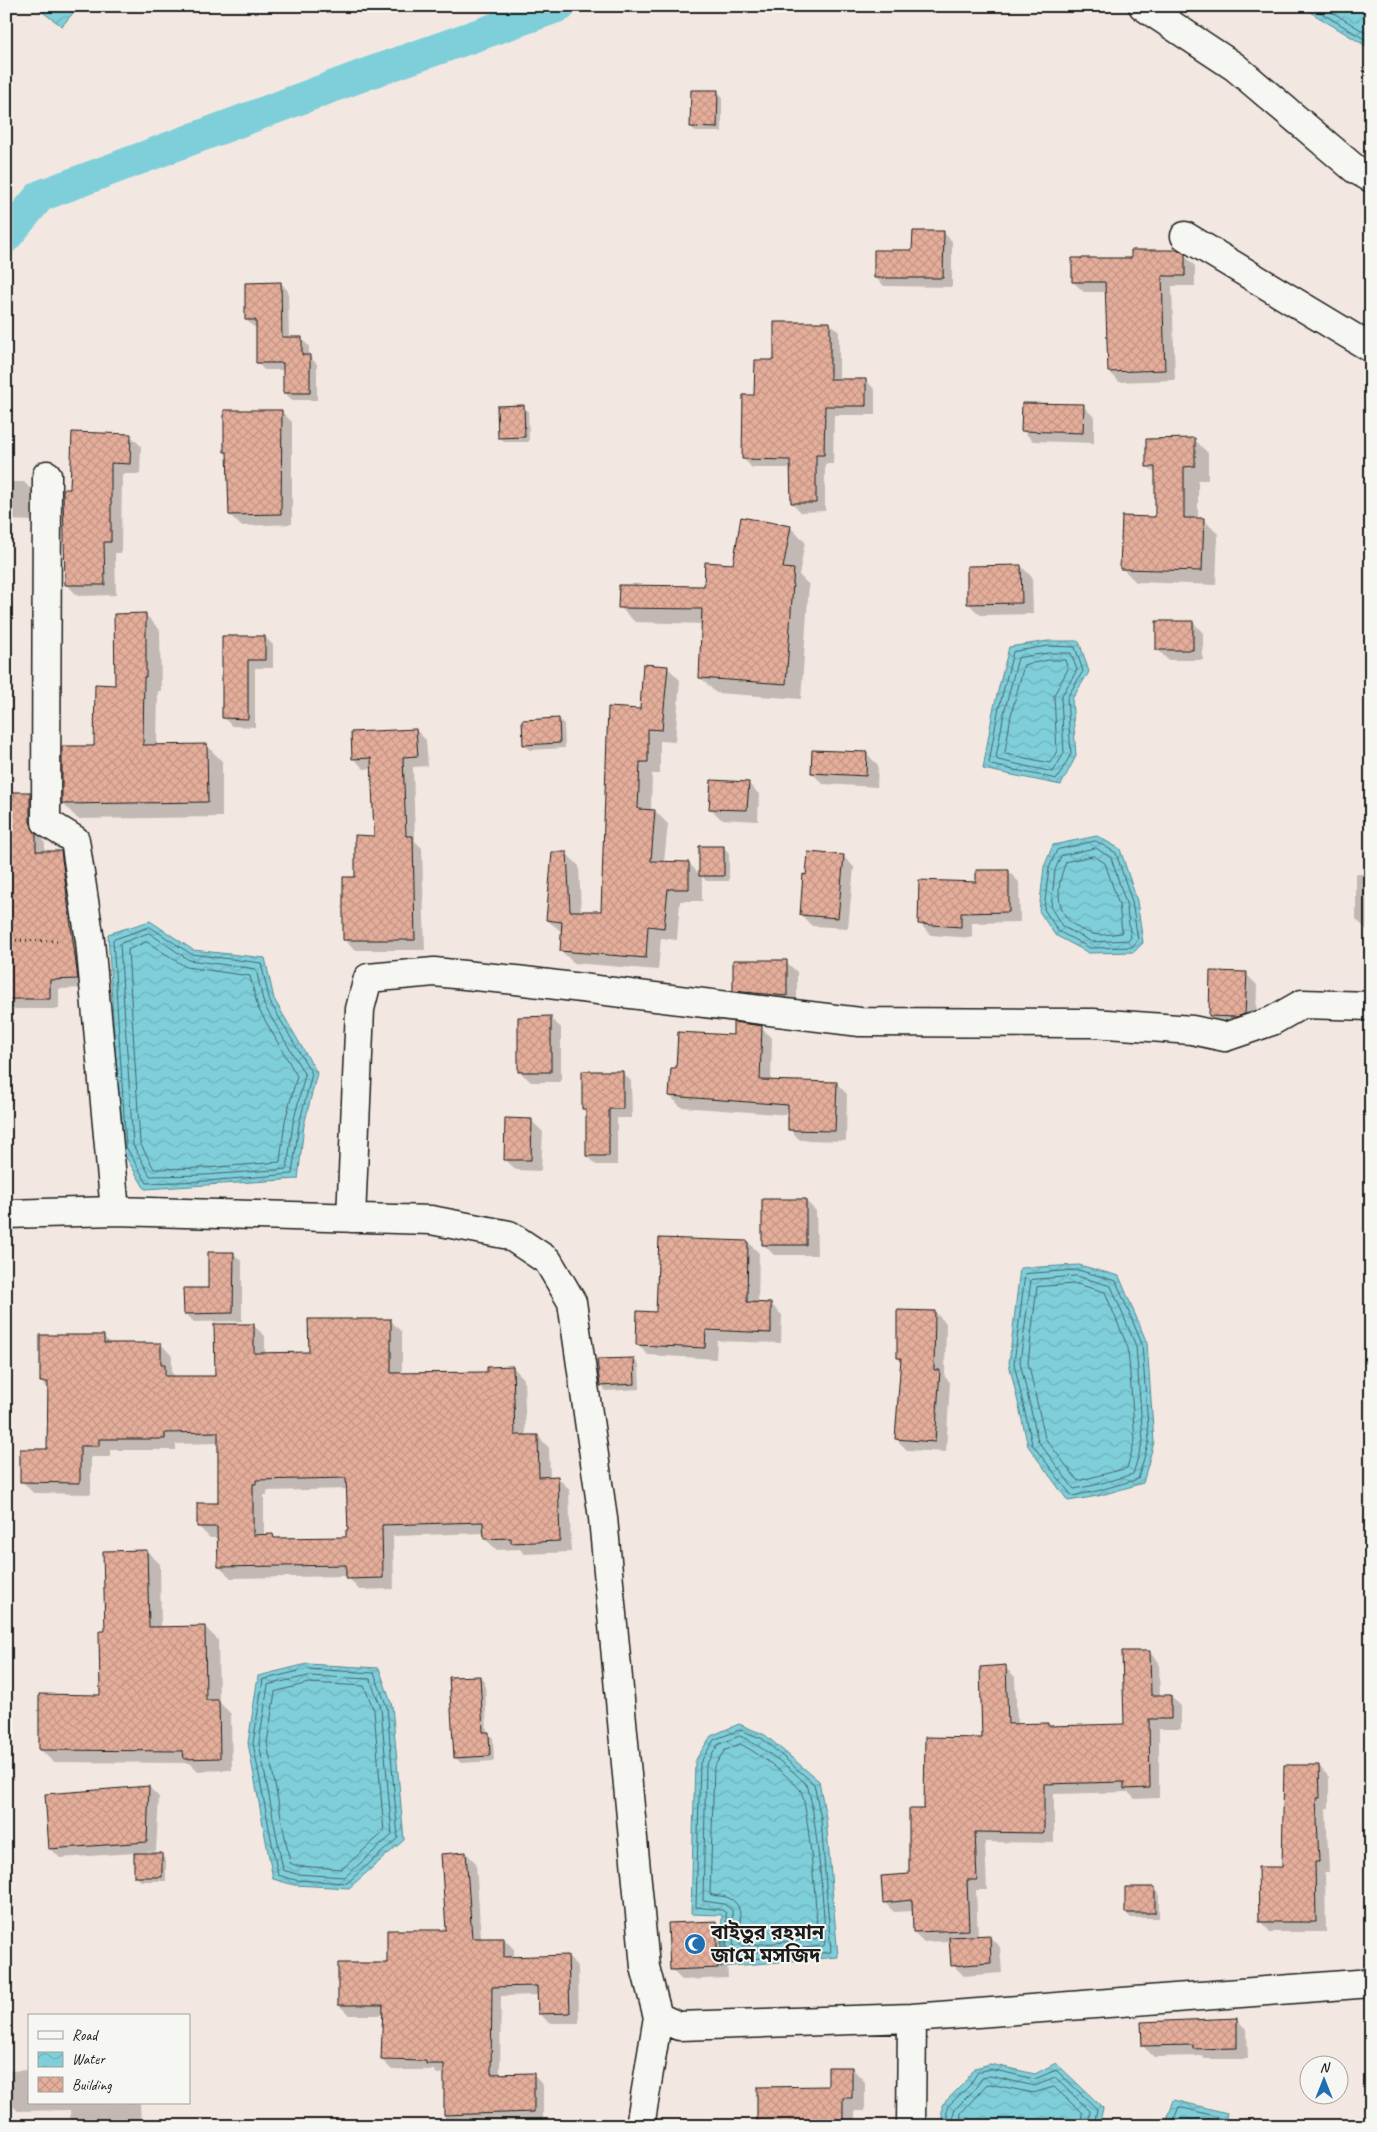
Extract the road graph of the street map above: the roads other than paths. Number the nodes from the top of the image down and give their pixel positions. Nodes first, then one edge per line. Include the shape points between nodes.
1 (1143, 6) edge
2 (1371, 178) edge
3 (1186, 236) dead end
4 (1371, 348) edge
5 (47, 475) dead end
6 (1371, 1006) edge
7 (115, 1211) junction
8 (6, 1214) edge
9 (351, 1218) junction
10 (1371, 1984) edge
11 (658, 2018) junction
12 (912, 2018) junction
13 (640, 2126) edge
14 (911, 2126) edge

1 - 2 street via 1235,67 1355,169
3 - 4 street
5 - 7 street via 46,822 75,840 90,941
6 - 9 street via 1302,1004 1272,1021 1225,1038 1192,1030 1093,1023 860,1022 434,972 368,978 360,1008
7 - 8 street
7 - 9 street
9 - 11 street via 431,1220 508,1235 548,1260 572,1302 603,1518 645,1967
10 - 12 street
11 - 12 street via 679,2026
11 - 13 street
12 - 14 street

